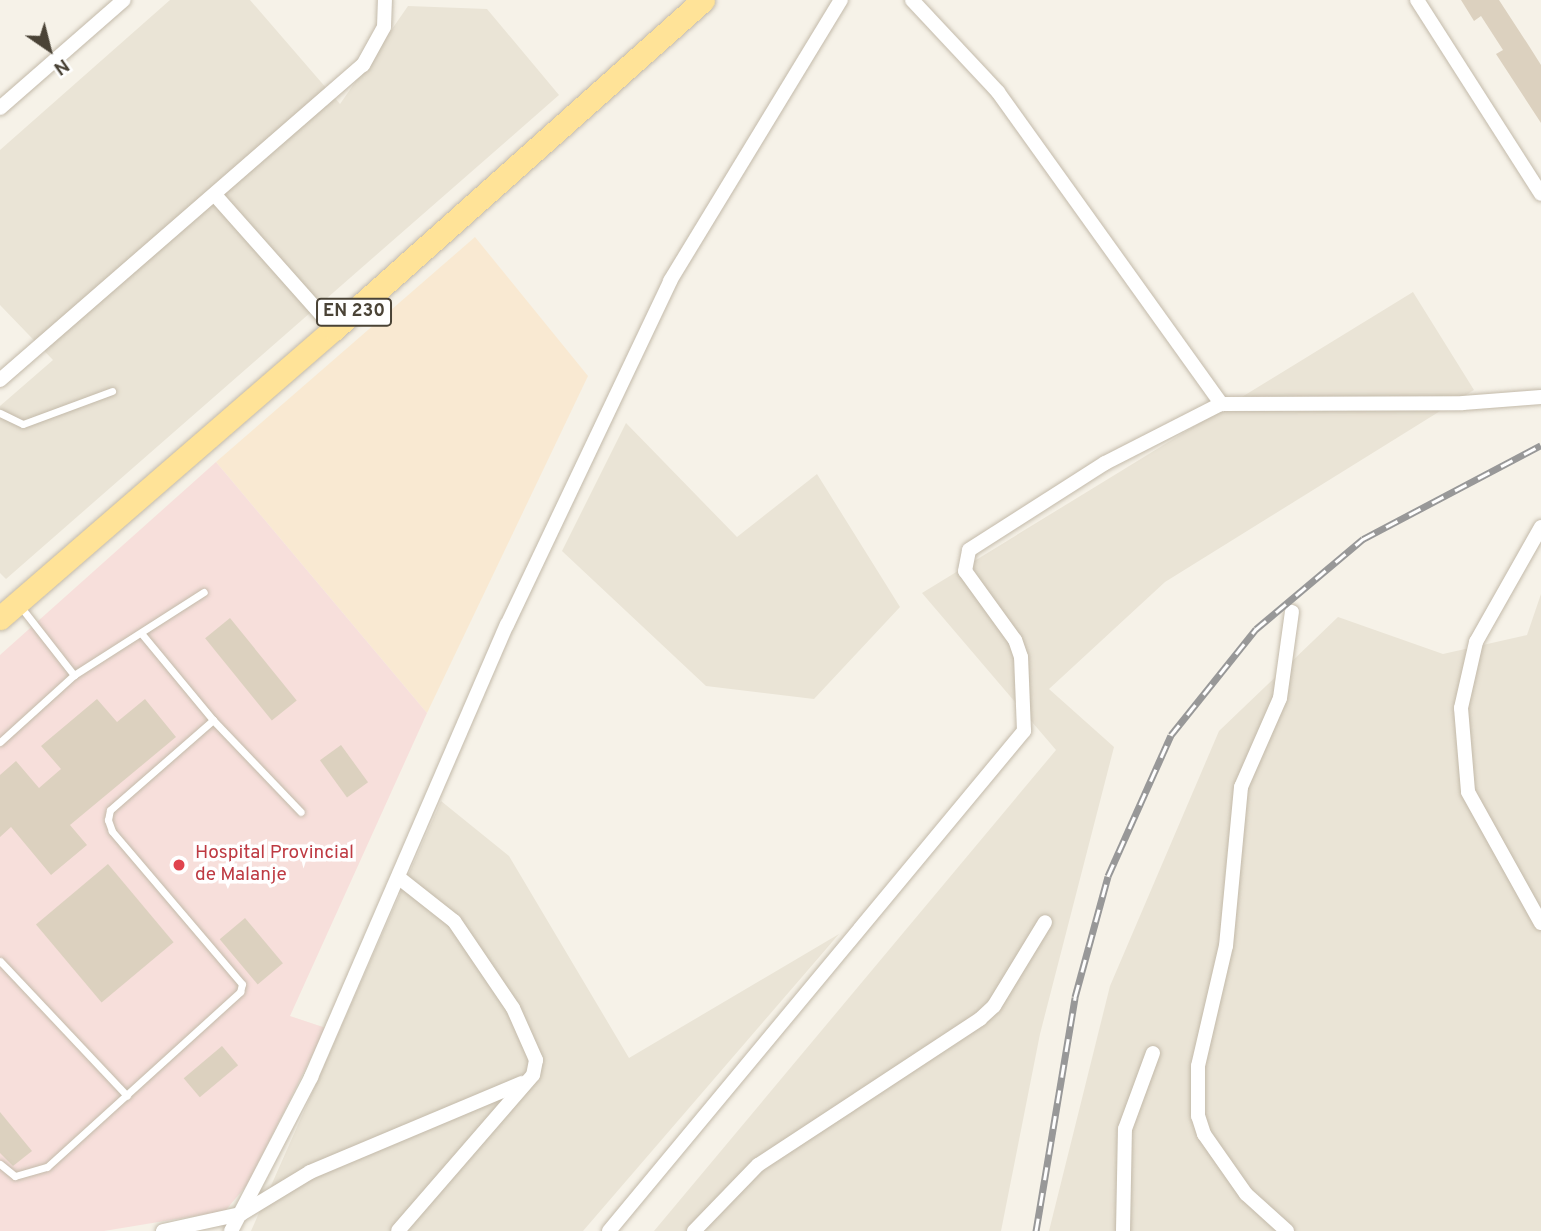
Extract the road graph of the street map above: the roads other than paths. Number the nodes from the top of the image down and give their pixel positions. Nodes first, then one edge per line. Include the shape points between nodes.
1 (124, 0) edge
2 (385, 0) edge
3 (841, 0) edge
4 (912, 0) edge
5 (1417, 0) edge
6 (692, 4) edge
7 (0, 108) edge
8 (1541, 194) edge
9 (215, 195) junction
10 (334, 329) junction
11 (0, 380) edge
12 (112, 391) dead end
13 (1541, 397) edge
14 (1221, 404) junction
15 (0, 413) edge
16 (1541, 527) edge
17 (204, 592) dead end
18 (9, 610) edge
19 (1292, 612) dead end
20 (141, 633) junction
21 (74, 675) junction
22 (213, 720) junction
23 (0, 742) edge
24 (301, 812) dead end
25 (398, 877) junction
26 (1045, 922) dead end
27 (1541, 923) edge
28 (0, 961) edge
29 (1153, 1054) dead end
30 (524, 1083) junction
31 (127, 1096) junction
32 (0, 1164) edge
33 (241, 1214) junction
34 (163, 1231) edge
35 (231, 1231) edge
36 (398, 1231) edge
37 (609, 1231) edge
38 (694, 1231) edge
39 (1124, 1231) edge
40 (1287, 1231) edge

1 - 7 street
2 - 9 street via 384,27 363,65
3 - 25 street via 670,281 508,625
4 - 14 street via 998,92
5 - 8 street
6 - 10 main road, EN 230
9 - 10 street
9 - 11 street
10 - 18 main road, EN 230
12 - 15 lane via 23,424
13 - 14 street via 1439,403
14 - 37 street via 1105,463 969,550 965,571 1015,640 1021,657 1024,730
16 - 27 street via 1476,642 1461,708 1468,792
17 - 20 lane
18 - 21 lane
19 - 40 street via 1280,698 1241,787 1226,946 1198,1066 1198,1116 1204,1134 1246,1194
20 - 21 lane
20 - 22 lane
21 - 23 lane
22 - 24 lane
22 - 31 lane via 110,810 108,820 112,831 242,984 240,992
25 - 30 street via 454,921 513,1008 536,1060 533,1075
25 - 33 street via 311,1077
26 - 38 street via 994,1006 981,1019 758,1165
28 - 31 lane
29 - 39 street via 1125,1129
30 - 33 street via 310,1172
30 - 36 street
31 - 32 lane via 47,1167 15,1176
33 - 34 street
33 - 35 street

